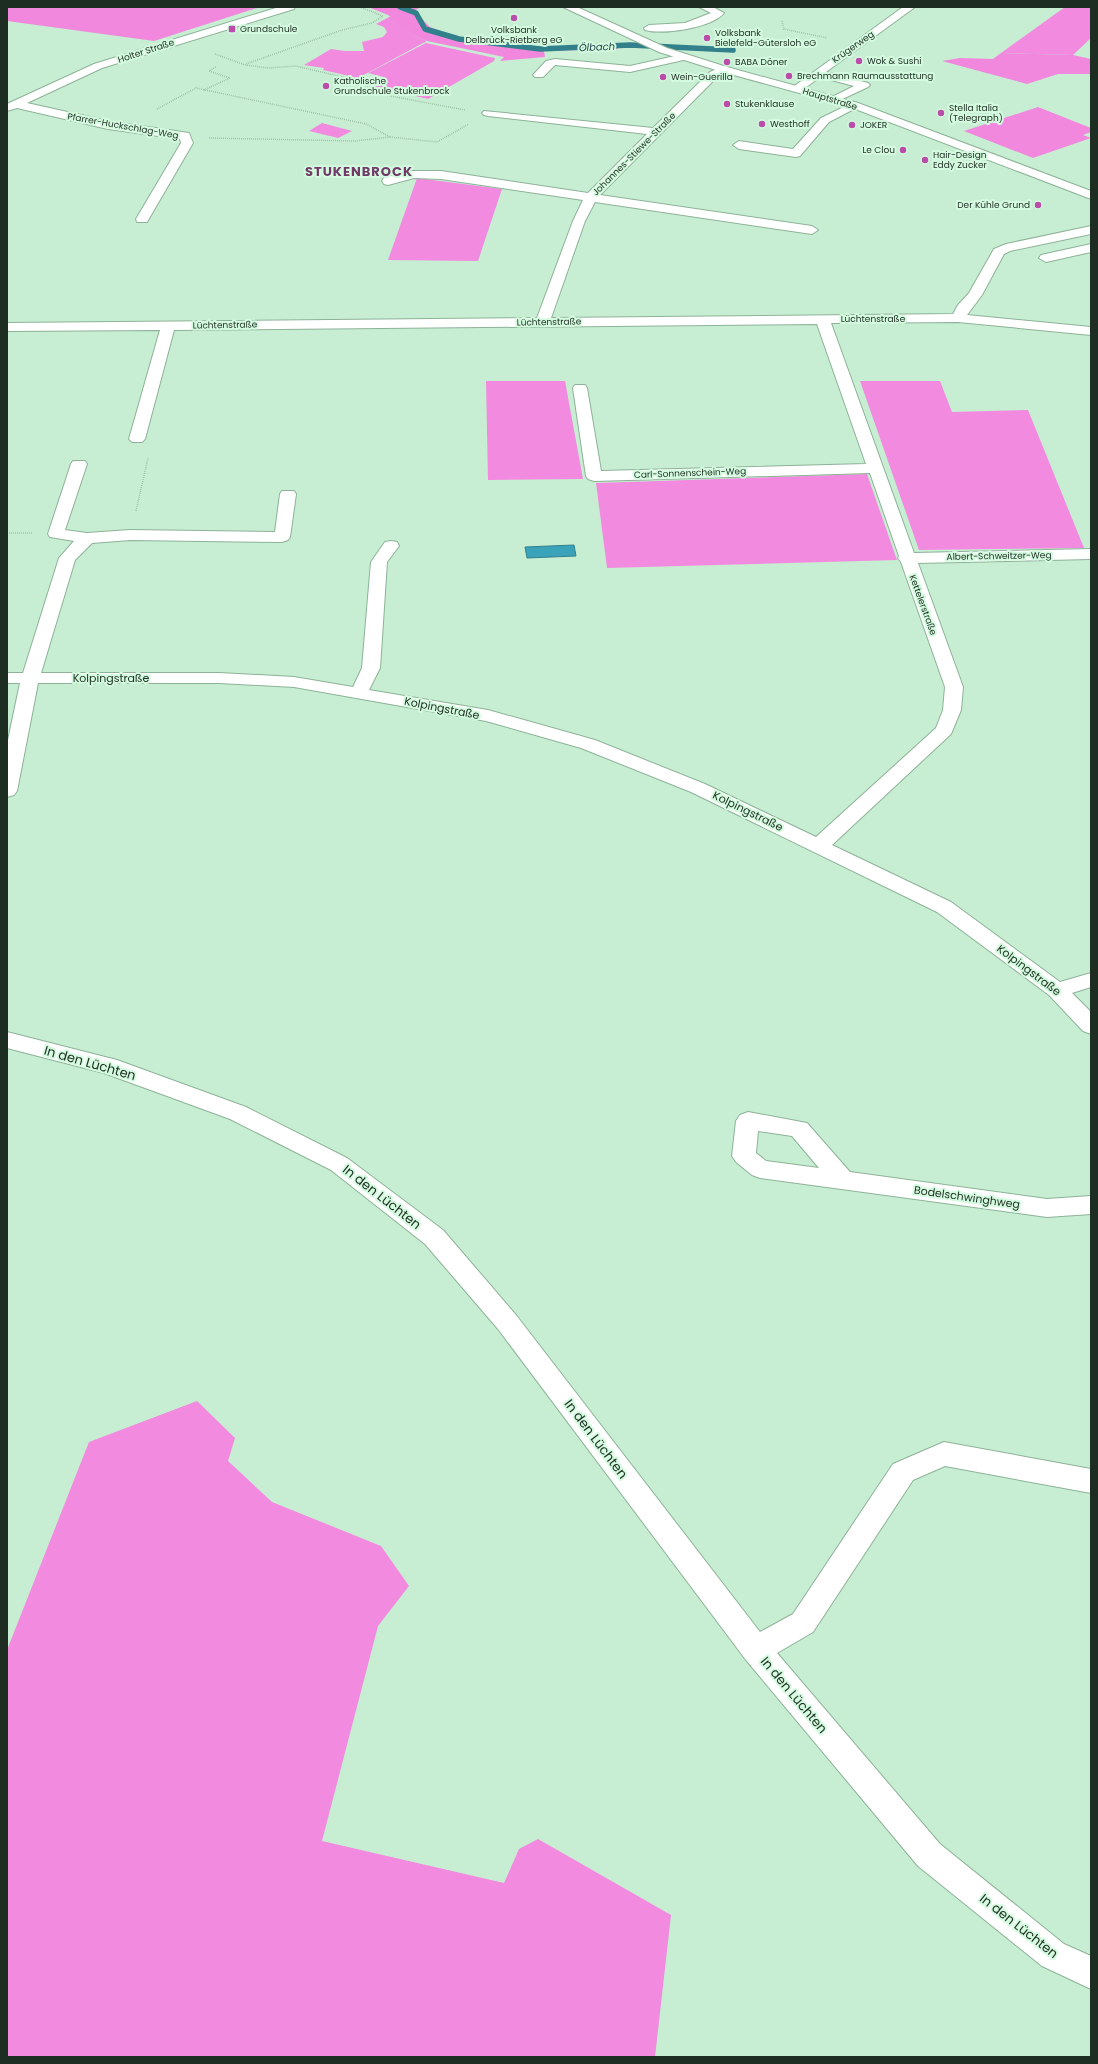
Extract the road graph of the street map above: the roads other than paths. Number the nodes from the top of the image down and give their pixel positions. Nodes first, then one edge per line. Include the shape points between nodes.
1 (290, 7) edge
2 (568, 7) edge
3 (704, 7) edge
4 (910, 7) edge
5 (649, 28) dead end
6 (684, 57) junction
7 (723, 69) junction
8 (817, 73) junction
9 (539, 75) dead end
10 (797, 89) junction
11 (834, 100) junction
12 (854, 105) junction
13 (11, 106) edge
14 (488, 113) road end
15 (656, 132) junction
16 (739, 145) dead end
17 (388, 181) dead end
18 (1091, 195) edge
19 (591, 197) junction
20 (142, 219) dead end
21 (812, 230) dead end
22 (1091, 230) edge
23 (1091, 248) edge
24 (1046, 258) dead end
25 (958, 318) junction
26 (823, 320) junction
27 (542, 322) junction
28 (175, 326) junction
29 (7, 327) edge
30 (1091, 332) edge
31 (172, 364) dead end
32 (580, 388) dead end
33 (137, 439) dead end
34 (79, 464) dead end
35 (874, 468) junction
36 (288, 494) dead end
37 (87, 538) junction
38 (391, 546) dead end
39 (1091, 554) edge
40 (906, 558) junction
41 (7, 678) edge
42 (30, 678) junction
43 (360, 692) junction
44 (7, 791) edge
45 (819, 846) junction
46 (1091, 980) edge
47 (1057, 990) junction
48 (1091, 1026) edge
49 (7, 1040) edge
50 (843, 1180) dead end
51 (1091, 1205) edge
52 (1091, 1481) edge
53 (756, 1650) junction
54 (1091, 1973) edge

1 - 13 street, Holter Straße via 98,66
2 - 6 street, Hauptstraße
3 - 5 street via 719,13 708,20 660,29
4 - 8 street, Krügerweg
6 - 7 street, Hauptstraße
6 - 9 street via 630,69 555,62 550,63
7 - 10 street, Hauptstraße
7 - 15 street, Johannes-Stiewe-Straße via 714,74
8 - 10 street, Krügerweg
8 - 11 street via 864,85
10 - 11 street, Hauptstraße
11 - 12 street, Hauptstraße
12 - 16 street via 825,120 796,153
12 - 18 street, Hauptstraße
13 - 20 street, Pfarrer-Huckschlag-Weg via 185,136 187,143
14 - 15 street
15 - 19 street, Johannes-Stiewe-Straße
17 - 19 street via 398,175 415,173 441,175
19 - 21 street
19 - 27 street, Johannes-Stiewe-Straße via 579,221
22 - 25 street via 1006,248 999,252
23 - 24 street
25 - 26 street, Lüchtenstraße
25 - 30 street, Lüchtenstraße
26 - 27 street, Lüchtenstraße
26 - 35 street, Kettelerstraße
27 - 28 street, Lüchtenstraße
28 - 29 street, Lüchtenstraße
28 - 31 street
28 - 33 street
32 - 35 street, Carl-Sonnenschein-Weg via 594,476
34 - 37 street via 56,534
35 - 40 street, Kettelerstraße
36 - 37 street via 282,537 130,535
37 - 42 street via 67,558
38 - 43 street via 378,562 371,668
39 - 40 street, Albert-Schweitzer-Weg
40 - 45 street, Kettelerstraße via 954,688 952,710 944,730
41 - 42 street, Kolpingstraße
42 - 43 street, Kolpingstraße via 219,678 294,682
42 - 44 street
43 - 45 street, Kolpingstraße via 488,716 588,744 698,788
45 - 47 street, Kolpingstraße via 944,907
46 - 47 street
47 - 48 street, Kolpingstraße
49 - 53 street, In den Lüchten via 109,1066 238,1113 339,1164 434,1237 507,1322
50 - 51 street, Bodelschwinghweg via 1047,1208
52 - 53 street via 944,1454 903,1472 803,1623
53 - 54 street, In den Lüchten via 929,1855 1052,1955

